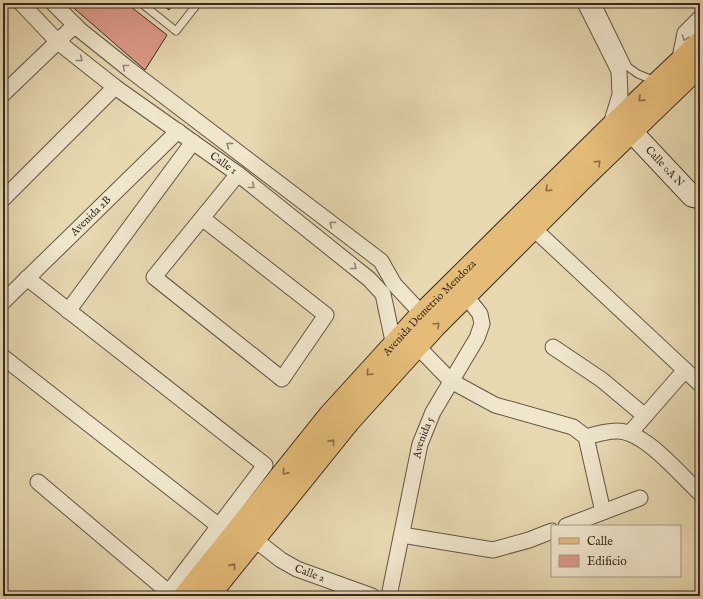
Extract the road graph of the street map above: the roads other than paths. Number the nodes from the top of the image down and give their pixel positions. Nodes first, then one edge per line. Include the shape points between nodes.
1 (21, 3) edge
2 (53, 3) edge
3 (141, 3) edge
4 (198, 3) edge
5 (585, 3) edge
6 (597, 3) edge
7 (700, 18) edge
8 (75, 25) junction
9 (58, 42) junction
10 (700, 43) edge
11 (690, 64) edge
12 (623, 69) junction
13 (658, 83) junction
14 (115, 86) junction
15 (3, 94) edge
16 (608, 130) junction
17 (178, 131) junction
18 (632, 131) junction
19 (192, 142) junction
20 (238, 174) junction
21 (700, 198) edge
22 (3, 199) edge
23 (202, 218) junction
24 (533, 228) junction
25 (27, 278) junction
26 (389, 289) junction
27 (466, 296) junction
28 (3, 302) edge
29 (68, 311) junction
30 (422, 314) junction
31 (394, 346) junction
32 (417, 346) junction
33 (553, 347) dead end
34 (3, 357) edge
35 (685, 370) junction
36 (452, 381) junction
37 (700, 384) edge
38 (645, 416) junction
39 (630, 433) junction
40 (586, 436) junction
41 (38, 482) dead end
42 (700, 493) edge
43 (640, 498) dead end
44 (603, 512) junction
45 (569, 525) edge
46 (219, 526) junction
47 (551, 531) edge
48 (402, 535) junction
49 (254, 539) junction
50 (176, 595) edge
51 (208, 596) edge
52 (372, 596) edge
53 (389, 596) edge

1 - 9 street, Calle 1
2 - 8 street, Calle 1
3 - 4 lane via 176,31
5 - 12 street
6 - 12 lane
7 -> 11 street via 685,33
8 - 9 street
26 -> 8 street, Calle 1 via 382,261 130,70
9 -> 14 street, Calle 1
9 - 15 street
10 - 11 main road, Avenida Demetrio Mendoza
11 - 13 main road, Avenida Demetrio Mendoza
11 - 18 main road, Avenida Demetrio Mendoza
12 - 13 lane
12 - 16 street via 618,106
13 -> 16 main road, Avenida Demetrio Mendoza
14 - 17 street, Calle 1
14 - 22 street
16 -> 30 main road, Avenida Demetrio Mendoza
17 - 19 street, Calle 1
17 - 25 street, Avenida 2B
18 - 21 street, Calle 0A N via 692,196
24 -> 18 main road, Avenida Demetrio Mendoza
19 - 20 street, Calle 1
19 - 29 street
20 - 23 street
20 -> 26 street, Calle 1 via 369,279
23 - 23 street via 154,277 282,379 326,315
24 - 27 main road, Avenida Demetrio Mendoza
24 - 35 street
25 - 28 street, Avenida 2B
25 - 29 street
26 - 30 street, Calle 1
26 - 31 street, Calle 1
32 -> 27 main road, Avenida Demetrio Mendoza
27 - 36 street, Avenida 5 via 480,314 482,324 477,338
29 - 46 street via 265,465
30 - 31 main road, Avenida Demetrio Mendoza
31 -> 50 main road, Avenida Demetrio Mendoza via 330,415
32 - 36 street
49 -> 32 main road, Avenida Demetrio Mendoza via 349,421
33 - 38 street via 602,380
34 - 46 street
35 - 37 street
35 - 38 street
36 - 40 street via 495,405 573,427
36 - 48 street, Avenida 5 via 433,412 420,444
38 - 39 street
39 - 40 street via 617,431
39 - 42 street via 646,442
40 - 44 street
41 - 50 street
43 - 44 street
44 - 45 street
46 - 50 street
47 - 48 street via 493,550
48 - 53 street, Avenida 5
51 -> 49 main road, Avenida Demetrio Mendoza
49 - 52 street, Calle 2 via 297,569

